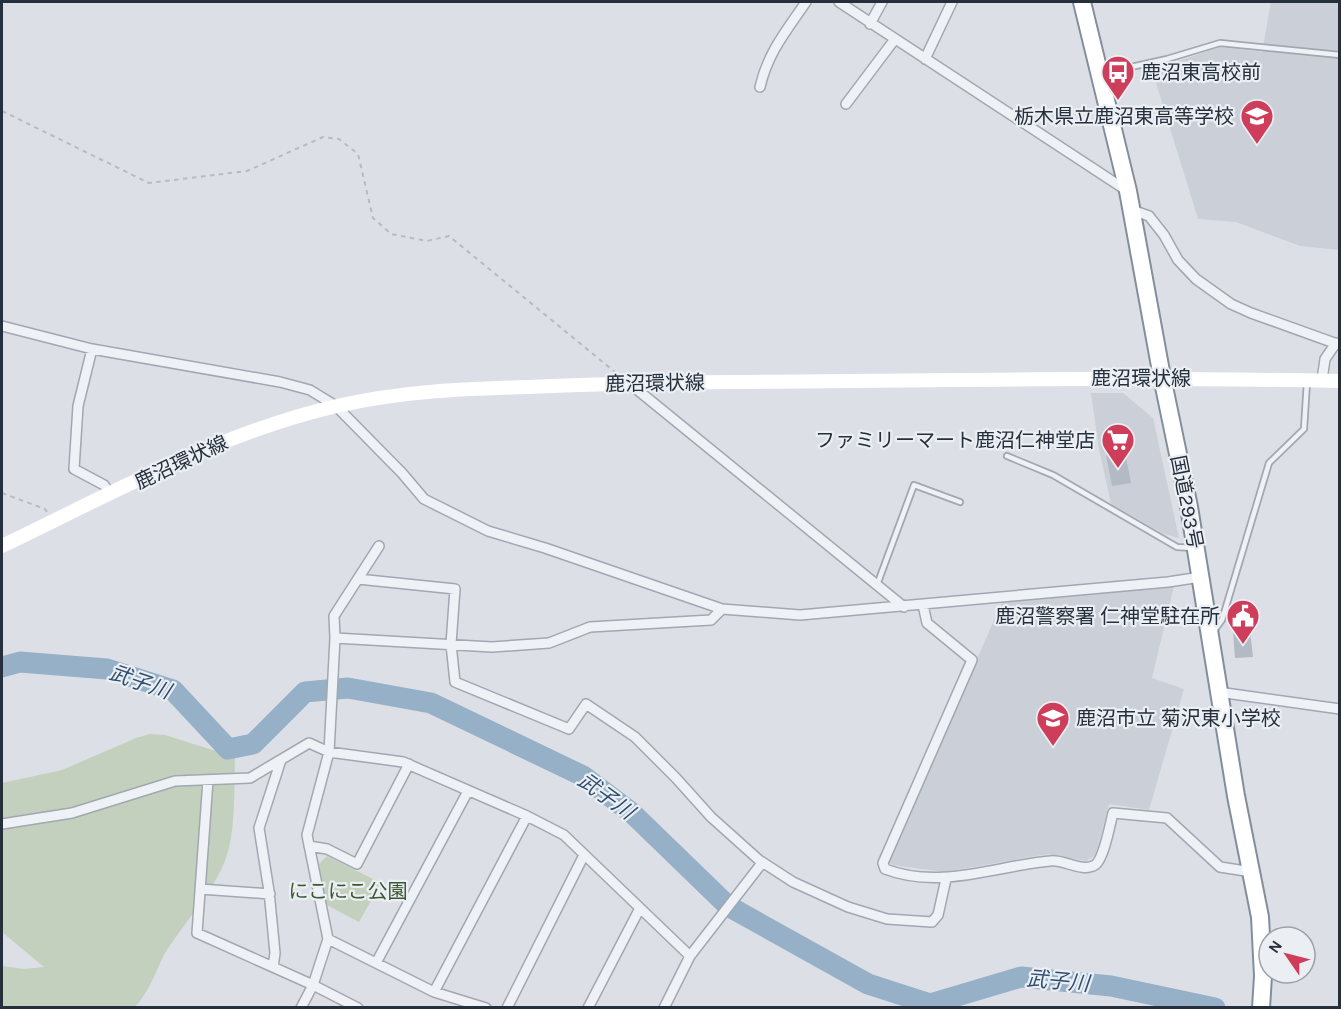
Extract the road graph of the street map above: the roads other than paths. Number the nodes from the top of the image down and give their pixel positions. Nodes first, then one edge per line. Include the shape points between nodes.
1 (807, 2) edge
2 (839, 2) edge
3 (882, 2) edge
4 (952, 2) edge
5 (1082, 2) edge
6 (870, 24) junction
7 (895, 39) junction
8 (1340, 55) edge
9 (925, 59) junction
10 (1101, 74) junction
11 (760, 87) dead end
12 (846, 104) dead end
13 (1128, 191) junction
14 (1132, 210) junction
15 (2, 326) edge
16 (1338, 344) edge
17 (92, 349) junction
18 (1161, 377) junction
19 (1307, 380) junction
20 (1323, 381) junction
21 (1340, 381) edge
22 (629, 383) junction
23 (336, 406) junction
24 (1007, 456) dead end
25 (110, 494) junction
26 (960, 502) dead end
27 (2, 546) edge
28 (379, 546) dead end
29 (1196, 548) junction
30 (1201, 577) junction
31 (358, 579) junction
32 (877, 585) junction
33 (923, 605) junction
34 (904, 607) junction
35 (722, 609) junction
36 (1211, 635) junction
37 (335, 638) junction
38 (451, 644) junction
39 (1218, 692) junction
40 (1340, 709) edge
41 (329, 752) junction
42 (281, 760) junction
43 (409, 764) junction
44 (208, 780) junction
45 (468, 791) junction
46 (526, 816) junction
47 (2, 824) edge
48 (309, 846) junction
49 (584, 855) junction
50 (762, 862) junction
51 (1252, 872) junction
52 (946, 879) junction
53 (200, 889) junction
54 (270, 894) junction
55 (640, 908) junction
56 (328, 939) junction
57 (690, 956) junction
58 (376, 963) junction
59 (273, 967) junction
60 (313, 985) junction
61 (434, 992) junction
62 (301, 1008) edge
63 (357, 1008) edge
64 (486, 1008) edge
65 (507, 1008) edge
66 (588, 1008) edge
67 (664, 1008) edge
68 (1261, 1008) edge

1 - 11 street via 777,43
2 - 6 street
3 - 6 street
4 - 9 street
5 - 10 highway, 国道293号
6 - 7 street
7 - 9 street
7 - 12 street
8 - 10 lane via 1220,44
9 - 13 street
10 - 13 highway, 国道293号
13 - 14 highway, 国道293号
14 - 16 street via 1149,216 1178,260 1196,279 1231,304
14 - 18 highway, 国道293号
15 - 17 street
16 - 20 street via 1325,359
17 - 23 street via 280,382 310,390
17 - 25 street via 78,406 74,469 104,485
18 - 19 main road, 鹿沼環状線
18 - 22 main road, 鹿沼環状線
18 - 29 highway, 国道293号
19 - 20 main road, 鹿沼環状線
19 - 36 lane via 1304,429 1269,463 1222,620
20 - 21 main road, 鹿沼環状線
22 - 23 main road, 鹿沼環状線 via 427,390
22 - 32 street
23 - 25 main road, 鹿沼環状線 via 245,433
23 - 35 street via 424,499 488,531
24 - 29 lane via 1053,475 1176,547
25 - 27 main road, 鹿沼環状線
26 - 32 lane via 914,484
28 - 31 street
29 - 30 highway, 国道293号
30 - 33 street
30 - 36 highway, 国道293号
31 - 37 street via 334,616
31 - 38 street via 455,589
32 - 34 street
33 - 34 street
33 - 52 street via 927,623 972,660 883,862 885,869 896,873
34 - 35 street via 800,615
35 - 38 street via 711,620 590,627 549,643 492,647
36 - 39 highway, 国道293号
37 - 38 street
37 - 41 street
38 - 50 street via 454,682 569,729 586,704 635,737 711,818
39 - 40 street
39 - 51 highway, 国道293号
41 - 42 street via 309,744
41 - 43 street
41 - 48 street via 307,835
42 - 44 street via 250,778
42 - 54 street via 259,828
43 - 45 street
43 - 48 street via 357,864 327,849
44 - 47 street via 175,781 72,813
44 - 53 street
45 - 46 street
45 - 58 street
46 - 49 street via 564,835
46 - 61 street
48 - 56 street
49 - 55 street
49 - 65 street
50 - 52 street via 793,882 848,907 887,919 932,922 938,915
50 - 57 street
51 - 52 street via 1220,867 1167,818 1113,813 1101,858 1095,865 1085,868 1053,860
51 - 68 highway, 国道293号 via 1260,917
53 - 54 street
53 - 59 street via 197,933
54 - 59 street
55 - 57 street
55 - 66 street
56 - 58 street
56 - 60 street
57 - 67 street
58 - 61 street
59 - 60 street
60 - 62 street
60 - 63 street
61 - 64 street

